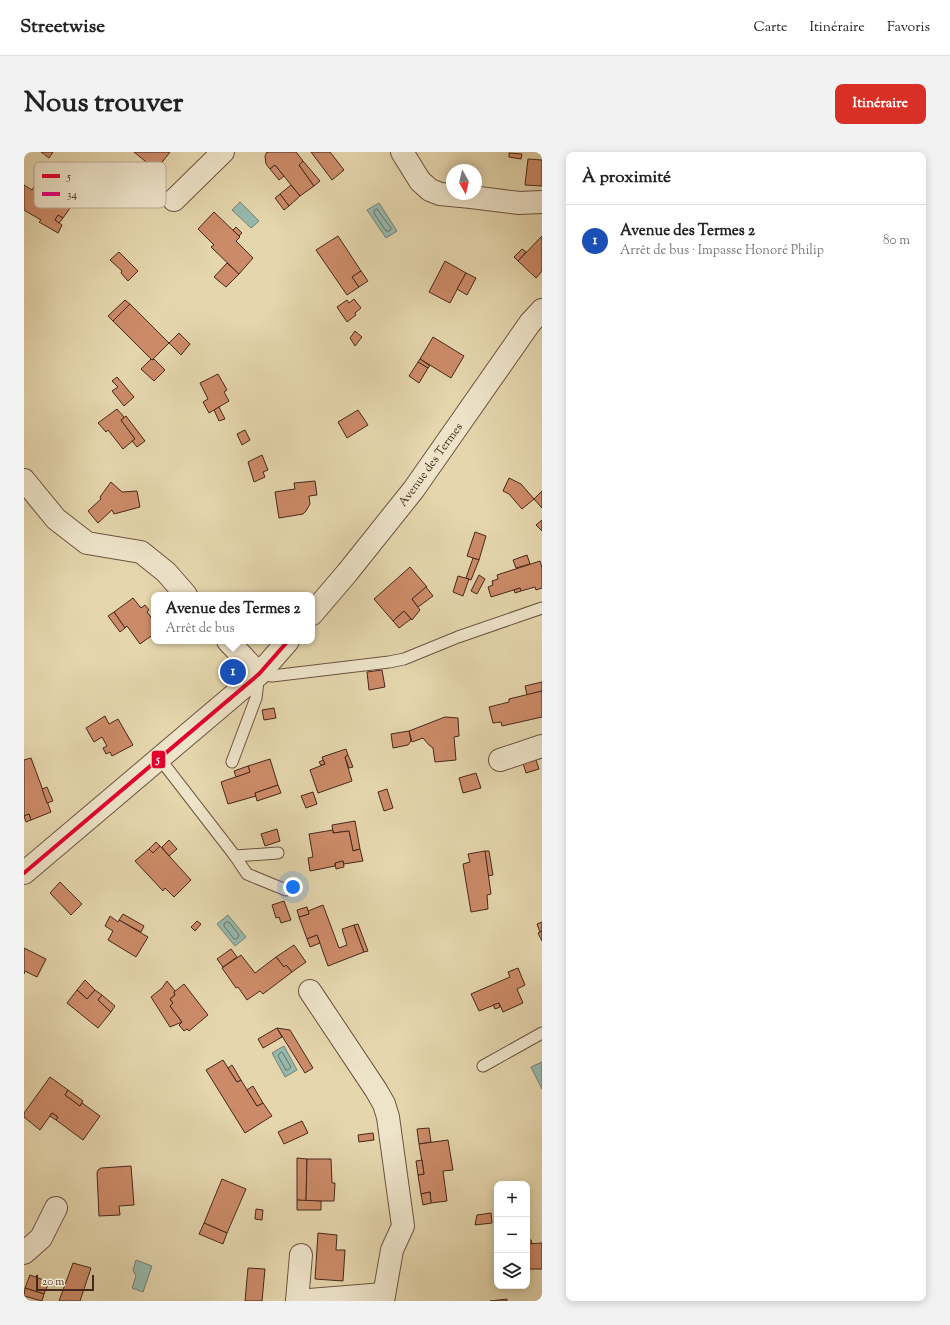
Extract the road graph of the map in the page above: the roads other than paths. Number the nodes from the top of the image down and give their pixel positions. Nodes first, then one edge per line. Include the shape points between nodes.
1 (223, 152) edge
2 (402, 152) edge
3 (174, 200) dead end
4 (542, 202) edge
5 (542, 310) edge
6 (24, 480) edge
7 (183, 592) edge
8 (542, 608) edge
9 (315, 610) edge
10 (231, 644) edge
11 (285, 644) edge
12 (259, 674) junction
13 (542, 746) edge
14 (160, 759) junction
15 (500, 760) dead end
16 (232, 762) dead end
17 (278, 853) dead end
18 (235, 856) junction
19 (24, 873) edge
20 (286, 890) dead end
21 (310, 991) dead end
22 (542, 1033) edge
23 (483, 1066) dead end
24 (56, 1208) dead end
25 (24, 1253) edge
26 (301, 1255) dead end
27 (383, 1298) edge
28 (297, 1301) edge

1 - 3 street
2 - 4 street via 420,181 430,190 440,194 520,204
5 - 9 street, Avenue des Termes via 414,489
6 - 7 street via 56,519 87,543 141,552 166,572
8 - 12 lane via 404,659 272,676
10 - 12 street
11 - 12 street
12 - 14 street
12 - 16 lane via 256,698
13 - 15 street
14 - 18 lane
14 - 19 street
17 - 18 lane
18 - 20 lane via 247,874
21 - 27 street via 376,1090 388,1117 403,1226 392,1250
22 - 23 lane
24 - 25 street via 41,1238
26 - 28 street
27 - 28 street

